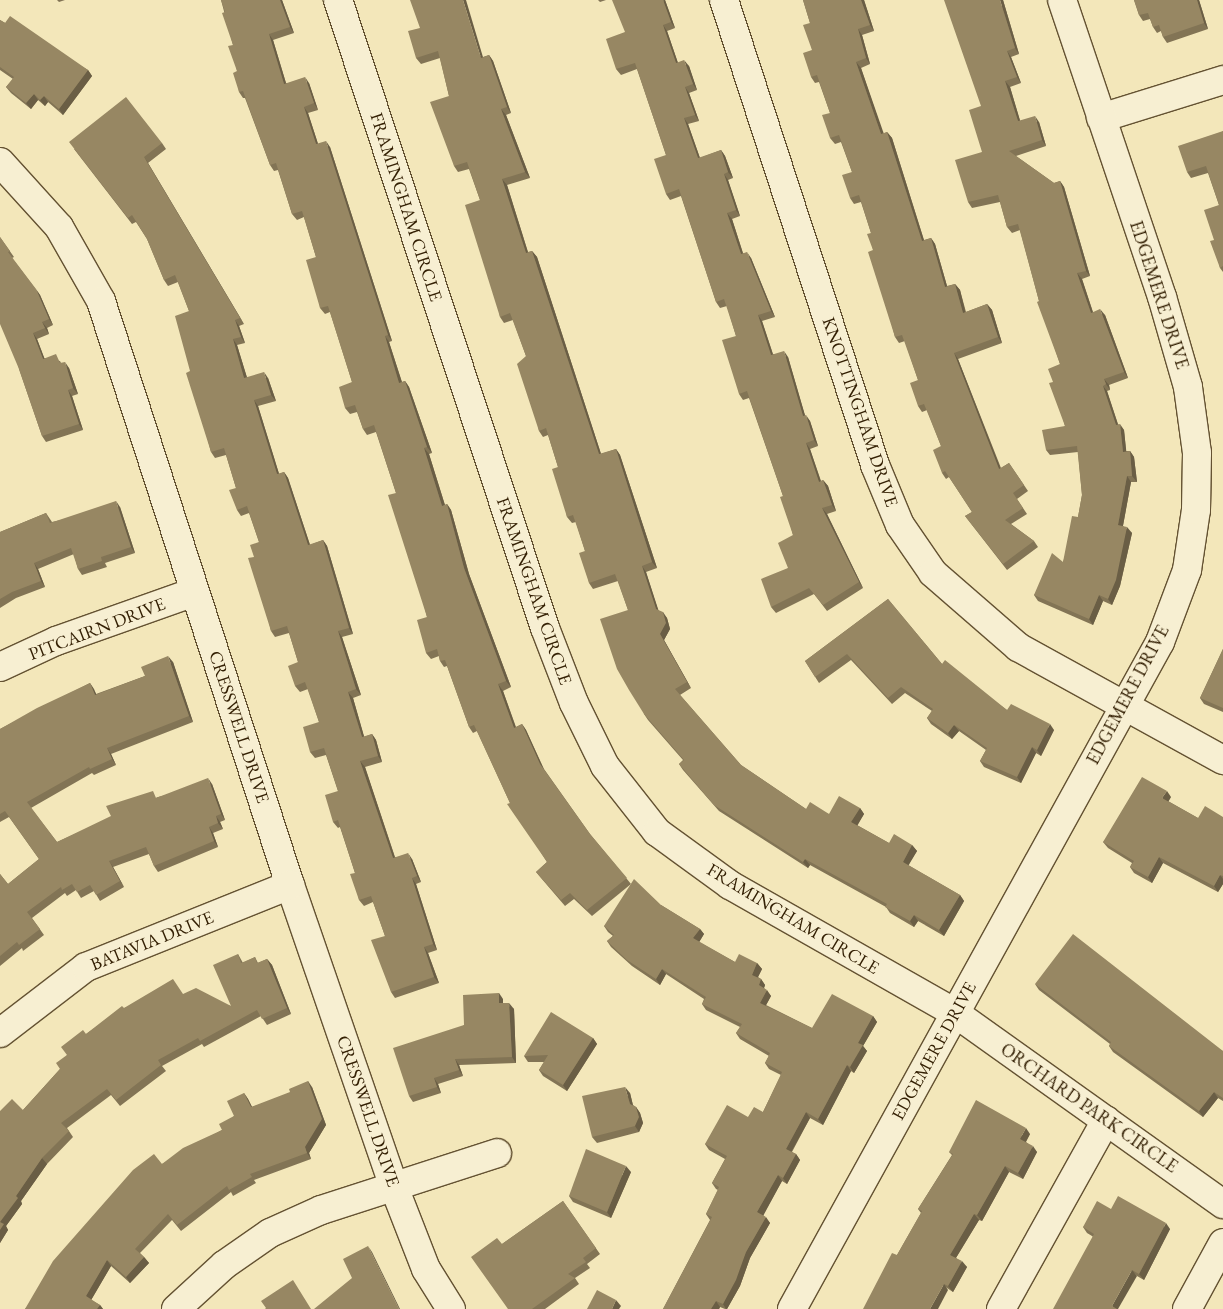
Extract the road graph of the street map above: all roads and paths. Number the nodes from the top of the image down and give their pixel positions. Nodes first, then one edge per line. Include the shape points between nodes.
1 (338, 0) edge
2 (724, 0) edge
3 (1062, 0) edge
4 (1223, 80) edge
5 (1100, 118) junction
6 (0, 162) edge
7 (194, 592) junction
8 (0, 667) edge
9 (1126, 704) junction
10 (1223, 760) edge
11 (290, 885) junction
12 (955, 1013) junction
13 (0, 1033) edge
14 (1106, 1120) junction
15 (497, 1153) dead end
16 (394, 1187) junction
17 (1223, 1204) edge
18 (1223, 1243) edge
19 (176, 1309) edge
20 (451, 1309) edge
21 (792, 1309) edge
22 (1001, 1309) edge
23 (1187, 1309) edge

1 - 12 street, FRAMINGHAM CIRCLE via 545,628 574,703 606,766 657,832 730,885
2 - 9 street, KNOTTINGHAM DRIVE via 875,465 900,525 934,573 1018,647
3 - 5 street, EDGEMERE DRIVE
4 - 5 street
5 - 9 street, EDGEMERE DRIVE via 1162,297 1188,387 1197,453 1196,510 1187,570 1160,642
6 - 7 street, CRESSWELL DRIVE via 59,227 101,302
7 - 8 street, PITCAIRN DRIVE via 56,641
7 - 11 street, CRESSWELL DRIVE
9 - 10 street, KNOTTINGHAM DRIVE
9 - 12 street, EDGEMERE DRIVE
11 - 13 street, BATAVIA DRIVE via 86,967
11 - 16 street, CRESSWELL DRIVE
12 - 14 street, ORCHARD PARK CIRCLE
12 - 21 street, EDGEMERE DRIVE
14 - 17 street, ORCHARD PARK CIRCLE
14 - 22 street
15 - 16 street
16 - 19 street via 321,1210 270,1233 224,1265
16 - 20 street, CRESSWELL DRIVE via 426,1269
18 - 23 street

